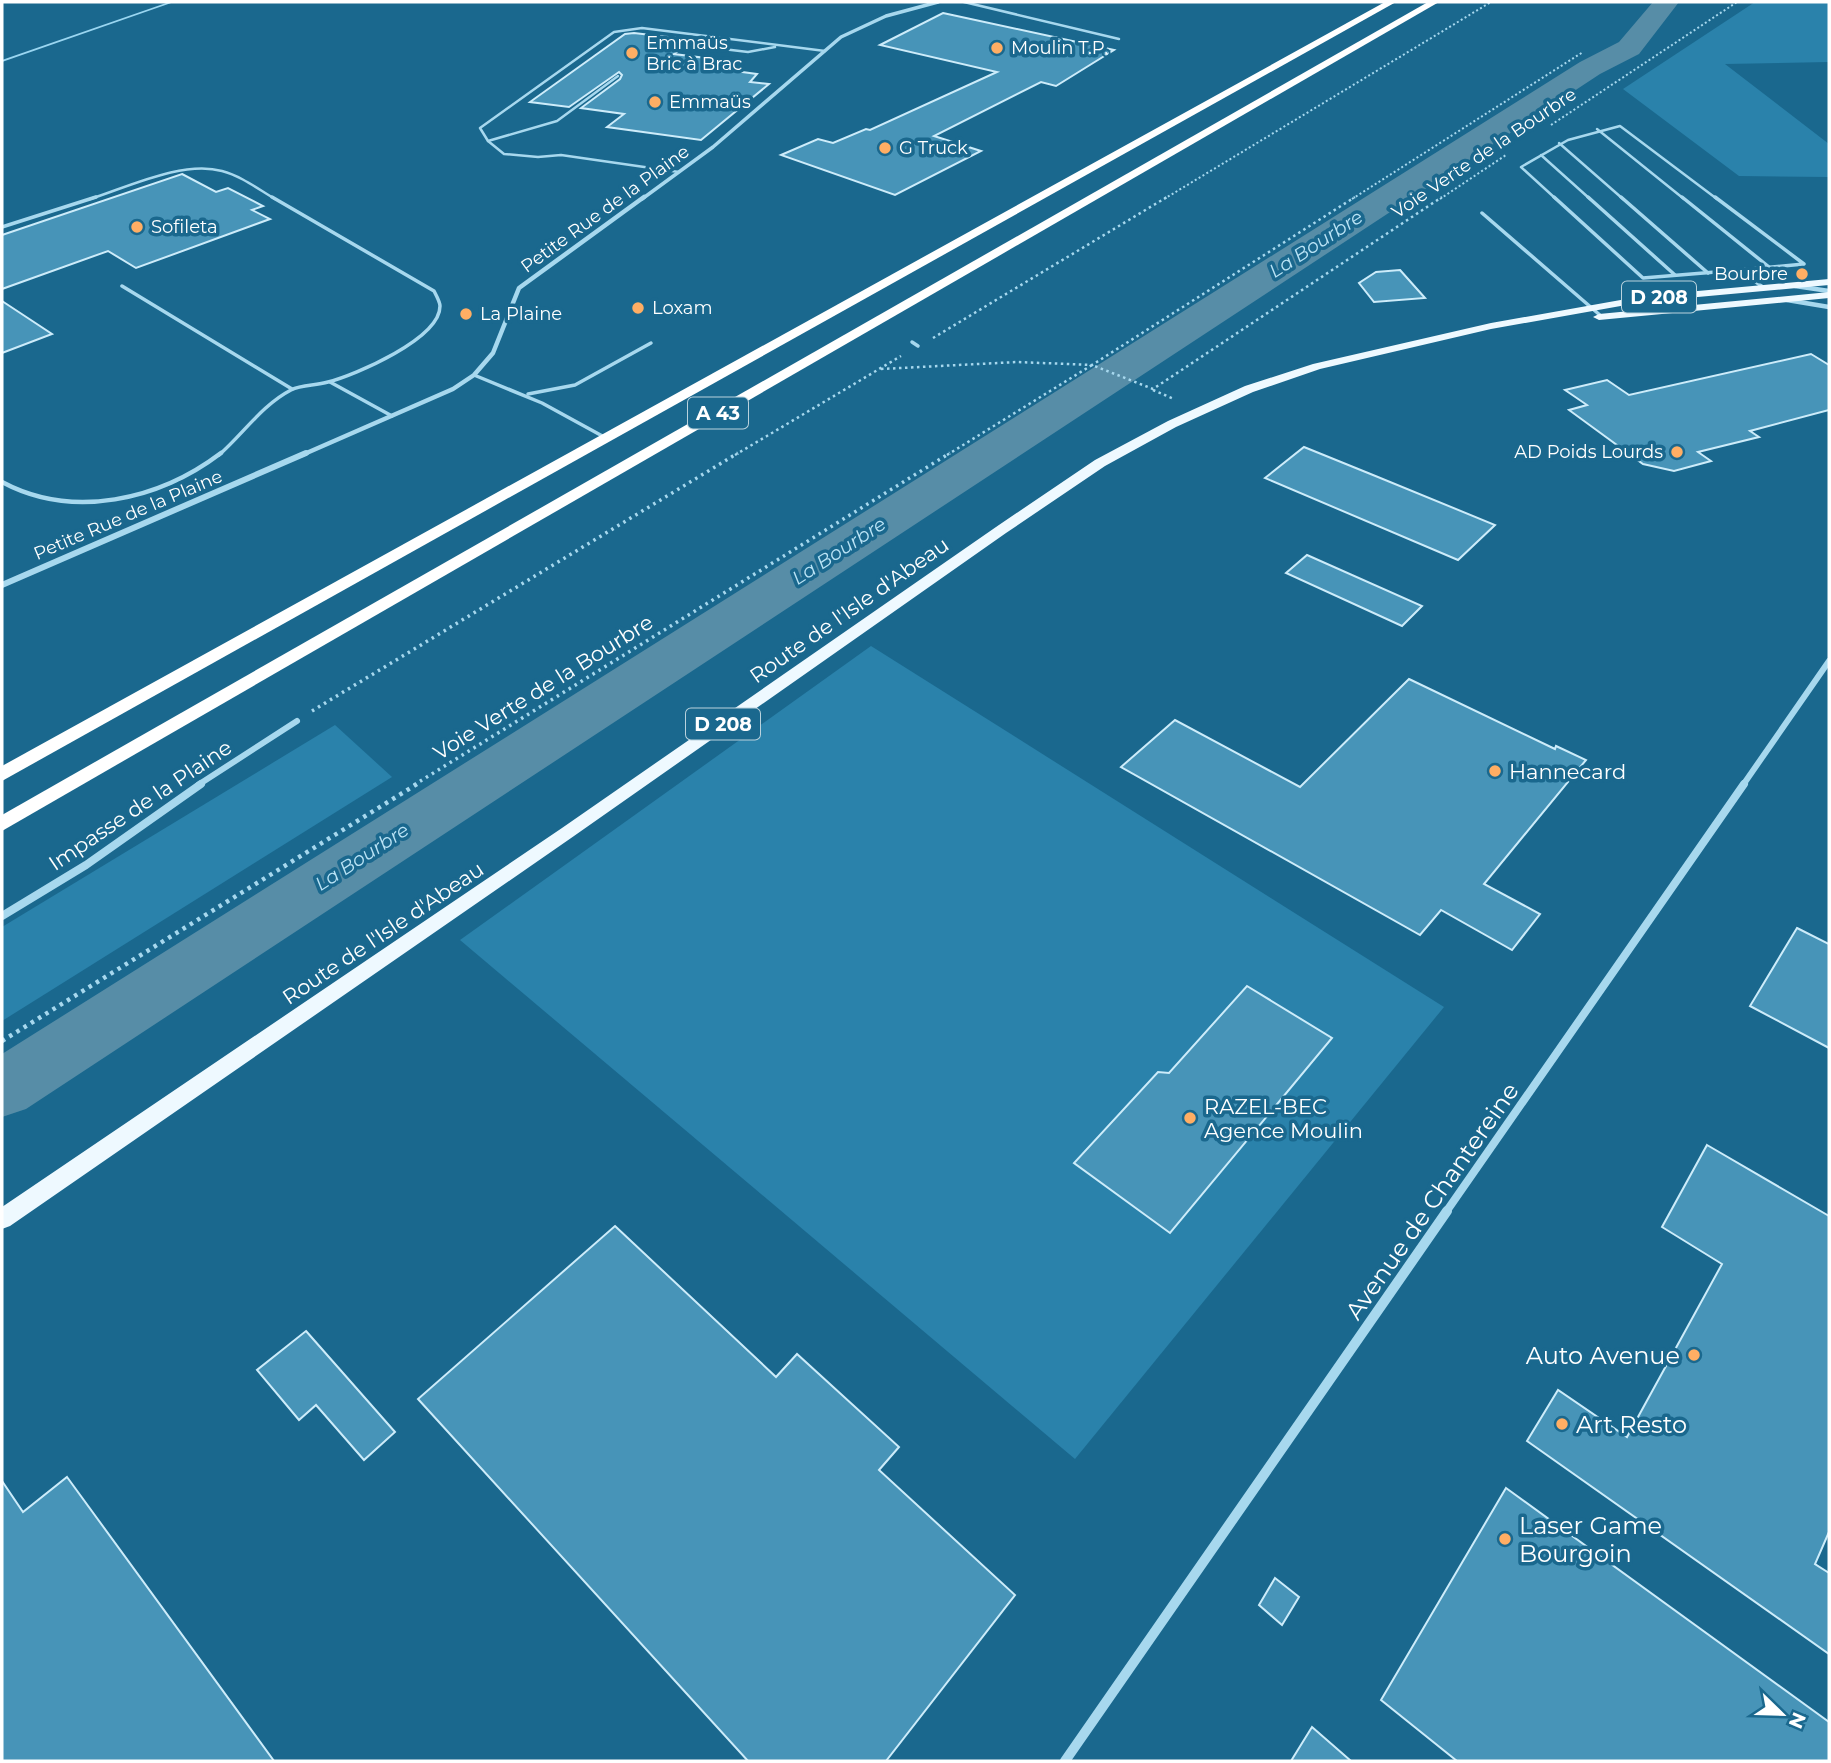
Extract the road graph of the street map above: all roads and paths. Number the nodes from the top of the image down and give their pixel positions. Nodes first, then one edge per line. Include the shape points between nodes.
1 (938, 2) edge
2 (964, 2) edge
3 (1391, 2) edge
4 (1434, 2) edge
5 (1491, 2) edge
6 (1737, 2) edge
7 (1119, 39) dead end
8 (782, 45) junction
9 (698, 46) dead end
10 (825, 51) junction
11 (1583, 52) dead end
12 (618, 76) dead end
13 (1549, 127) dead end
14 (1597, 129) junction
15 (488, 141) junction
16 (1559, 143) junction
17 (1514, 150) dead end
18 (1541, 155) junction
19 (679, 172) junction
20 (1482, 213) dead end
21 (2, 227) edge
22 (1769, 267) junction
23 (1740, 270) junction
24 (1708, 273) junction
25 (1675, 275) junction
26 (1829, 282) edge
27 (1790, 285) junction
28 (122, 286) dead end
29 (1764, 288) junction
30 (1829, 293) edge
31 (1779, 300) junction
32 (1588, 307) junction
33 (1829, 307) edge
34 (1601, 316) junction
35 (1491, 326) junction
36 (912, 342) dead end
37 (651, 343) dead end
38 (918, 346) junction
39 (1093, 365) junction
40 (881, 369) junction
41 (474, 375) junction
42 (329, 382) junction
43 (292, 389) junction
44 (528, 394) junction
45 (392, 416) junction
46 (607, 439) junction
47 (2, 482) edge
48 (2, 585) edge
49 (1829, 661) edge
50 (296, 720) joint
51 (2, 774) edge
52 (2, 824) edge
53 (2, 916) edge
54 (2, 1041) edge
55 (2, 1219) edge
56 (1065, 1761) edge

1 - 10 street, Petite Rue de la Plaine via 886,16 850,32
2 - 7 lane
3 - 46 highway, A 43
4 - 52 highway, A 43
5 - 38 path
6 - 13 path, Voie Verte de la Bourbre
8 - 9 lane via 748,52
8 - 10 lane
8 - 15 lane via 642,27 614,32 480,128
10 - 19 street, Petite Rue de la Plaine
11 - 39 path, Voie Verte de la Bourbre
12 - 15 lane via 558,121
14 - 16 lane
14 - 22 lane
14 - 22 lane via 1620,126 1804,264
15 - 19 lane via 504,154 561,155
16 - 18 lane
16 - 24 lane
17 - 39 path, Voie Verte de la Bourbre via 1153,389
18 - 25 lane
18 - 25 lane via 1521,167 1643,278
19 - 41 street, Petite Rue de la Plaine via 519,288 493,353
20 - 32 lane
21 - 42 lane via 194,167 223,170 434,291 441,300 429,332
22 - 23 lane
23 - 24 lane
23 - 29 lane
24 - 25 lane
26 - 27 main road, Route de l'Isle d'Abeau / D 208
27 - 29 main road, Route de l'Isle d'Abeau / D 208
27 - 30 street
28 - 43 lane
29 - 32 main road, Route de l'Isle d'Abeau / D 208
30 - 31 main road, Route de l'Isle d'Abeau / D 208
31 - 33 street
31 - 34 main road, Route de l'Isle d'Abeau / D 208
32 - 34 lane
32 - 35 main road, Route de l'Isle d'Abeau / D 208
34 - 35 main road, Route de l'Isle d'Abeau / D 208
35 - 55 main road, Route de l'Isle d'Abeau / D 208 via 1330,363 1250,389 1100,463
36 - 38 lane
37 - 44 lane via 575,385
38 - 40 path
39 - 40 path via 1017,362
39 - 54 path, Voie Verte de la Bourbre
40 - 50 path
41 - 44 lane
41 - 45 street, Petite Rue de la Plaine
42 - 43 lane
42 - 45 lane
43 - 47 lane via 220,454 144,491 67,504 24,496
44 - 46 lane
45 - 48 street, Petite Rue de la Plaine
46 - 51 highway, A 43
49 - 56 street, Avenue de Chantereine
50 - 53 street, Impasse de la Plaine via 86,865

